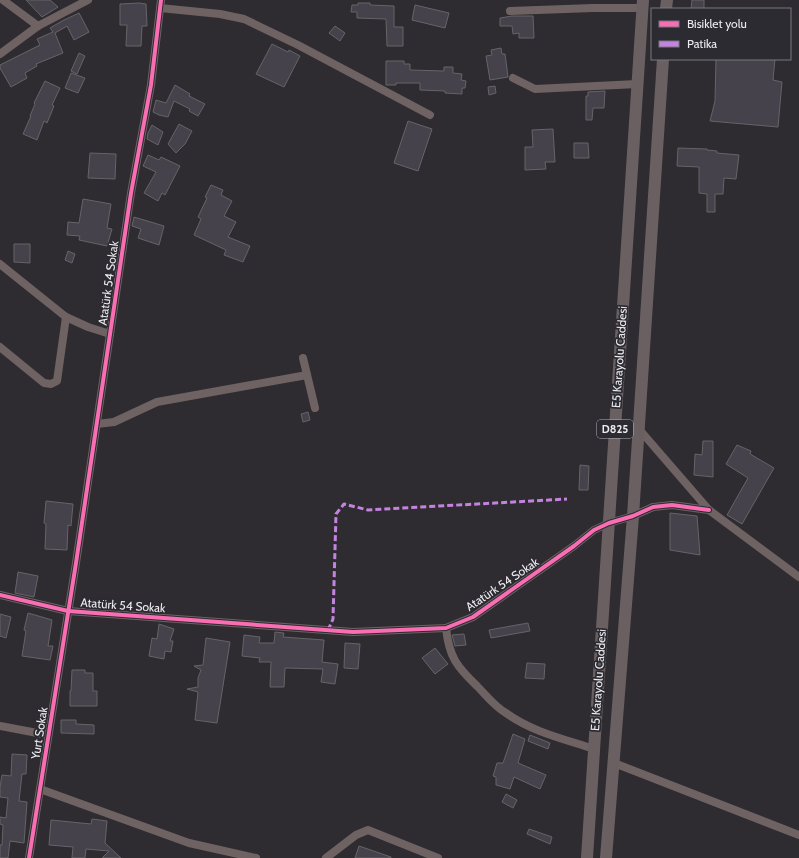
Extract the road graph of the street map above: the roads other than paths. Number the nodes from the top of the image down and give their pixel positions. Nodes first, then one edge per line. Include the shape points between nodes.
1 (2, 0) edge
2 (88, 0) edge
3 (160, 4) edge
4 (643, 4) edge
5 (510, 11) dead end
6 (38, 26) junction
7 (0, 54) edge
8 (663, 60) edge
9 (513, 78) dead end
10 (637, 84) junction
11 (430, 115) dead end
12 (0, 264) edge
13 (66, 317) junction
14 (110, 334) junction
15 (0, 347) edge
16 (303, 358) dead end
17 (308, 375) junction
18 (315, 408) dead end
19 (97, 424) junction
20 (638, 428) junction
21 (709, 510) junction
22 (632, 516) junction
23 (609, 523) junction
24 (799, 577) edge
25 (0, 595) edge
26 (68, 611) junction
27 (446, 628) junction
28 (0, 726) edge
29 (48, 735) junction
30 (594, 749) junction
31 (614, 763) junction
32 (40, 788) junction
33 (799, 835) edge
34 (29, 858) edge
35 (256, 858) edge
36 (326, 858) edge
37 (438, 858) edge
38 (586, 858) edge
39 (606, 858) edge

1 - 6 street
2 - 6 street
3 - 11 street via 244,19
3 - 14 street, Atatürk 54 Sokak via 152,85 131,193
4 - 5 street
4 - 10 highway, E5 Karayolu Caddesi / D825
6 - 7 street
8 - 20 highway, E5 Karayolu Caddesi / D825
9 - 10 street via 535,89
10 - 23 highway, E5 Karayolu Caddesi / D825
12 - 13 street
13 - 14 street
13 - 15 street via 57,382 44,383
14 - 19 street, Atatürk 54 Sokak
16 - 17 street
17 - 18 street
17 - 19 street via 157,402 114,422
19 - 26 street, Atatürk 54 Sokak
20 - 21 street, Atatürk 54 Sokak
20 - 22 highway, E5 Karayolu Caddesi / D825
21 - 22 street, Atatürk 54 Sokak via 672,505 653,506
21 - 24 street, Atatürk 54 Sokak
22 - 23 street, Atatürk 54 Sokak
22 - 31 highway, E5 Karayolu Caddesi / D825
23 - 27 street, Atatürk 54 Sokak via 594,530 473,617
23 - 30 highway, E5 Karayolu Caddesi / D825
25 - 26 street
26 - 27 street, Atatürk 54 Sokak via 353,632
26 - 29 street, Yurt Sokak
27 - 30 street via 450,650 458,666 495,705 535,730
28 - 29 street
29 - 32 street, Yurt Sokak
30 - 38 highway, E5 Karayolu Caddesi / D825
31 - 33 street
31 - 39 highway, E5 Karayolu Caddesi / D825
32 - 34 street, Yurt Sokak
32 - 35 street via 189,843
36 - 37 street via 356,834 368,830

